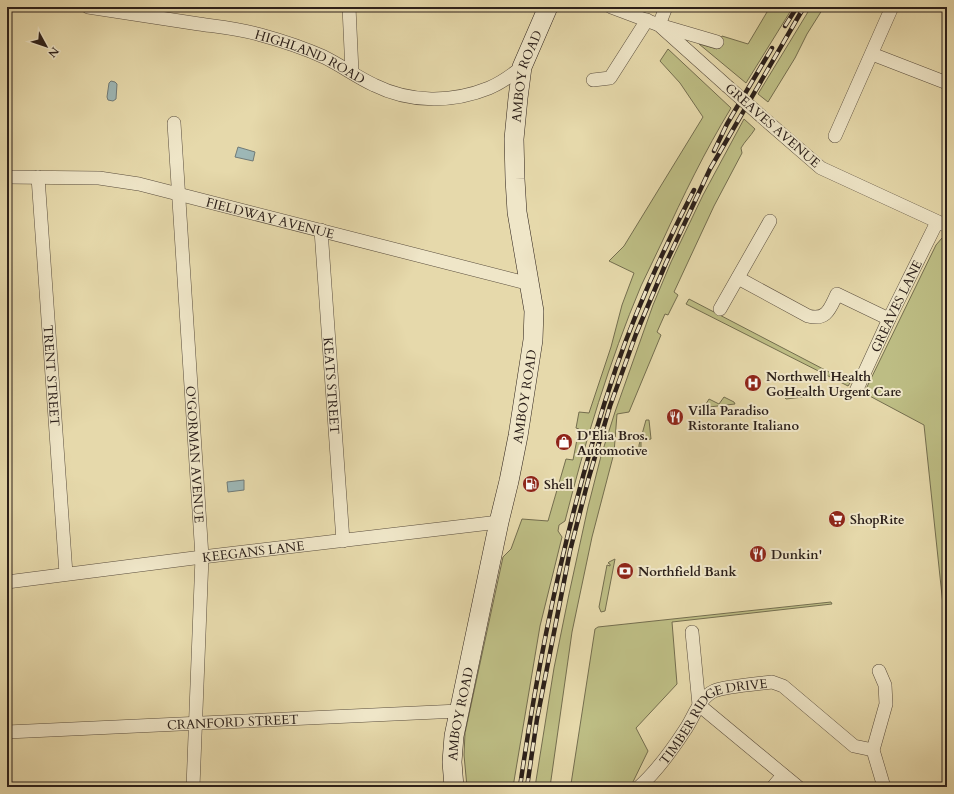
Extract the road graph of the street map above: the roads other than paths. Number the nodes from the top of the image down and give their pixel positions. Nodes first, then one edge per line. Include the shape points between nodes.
1 (88, 7) edge
2 (349, 7) edge
3 (548, 7) edge
4 (611, 7) edge
5 (666, 7) edge
6 (892, 7) edge
7 (653, 22) junction
8 (717, 42) dead end
9 (872, 54) junction
10 (522, 67) junction
11 (352, 72) junction
12 (593, 80) dead end
13 (947, 83) edge
14 (174, 123) dead end
15 (835, 136) dead end
16 (7, 177) edge
17 (38, 177) junction
18 (178, 193) junction
19 (770, 221) dead end
20 (942, 224) edge
21 (321, 230) junction
22 (738, 278) junction
23 (530, 284) junction
24 (720, 309) dead end
25 (889, 319) junction
26 (856, 391) dead end
27 (499, 522) junction
28 (343, 541) junction
29 (202, 557) junction
30 (66, 574) junction
31 (7, 582) edge
32 (692, 632) dead end
33 (880, 671) dead end
34 (699, 705) junction
35 (459, 711) junction
36 (195, 722) junction
37 (7, 732) edge
38 (873, 750) junction
39 (783, 775) junction
40 (193, 787) edge
41 (454, 787) edge
42 (639, 787) edge
43 (773, 787) edge
44 (798, 787) edge
45 (884, 787) edge

1 - 11 street, HIGHLAND ROAD via 260,34 324,57
2 - 11 street
3 - 10 main road, AMBOY ROAD
4 - 7 street, GREAVES AVENUE
5 - 7 street
6 - 9 street
7 - 8 street
7 - 12 street via 610,78
7 - 20 street, GREAVES AVENUE, bridge via 821,168
9 - 13 street
9 - 15 street
10 - 11 street, HIGHLAND ROAD via 490,87 472,94 435,99 396,94 375,86
10 - 23 main road, AMBOY ROAD via 515,135 514,179 522,250
14 - 18 street, O'GORMAN AVENUE
16 - 17 street, FIELDWAY AVENUE
17 - 18 street, FIELDWAY AVENUE via 99,178
17 - 30 street, TRENT STREET
18 - 21 street, FIELDWAY AVENUE
18 - 29 street, O'GORMAN AVENUE
19 - 22 street
20 - 25 street, GREAVES LANE
21 - 23 street, FIELDWAY AVENUE
21 - 28 street, KEATS STREET
22 - 24 street
22 - 25 street via 815,318 828,312 837,294
23 - 27 main road, AMBOY ROAD via 534,311 533,340 510,481
25 - 26 street, GREAVES LANE
27 - 28 street, KEEGANS LANE
27 - 35 main road, AMBOY ROAD
28 - 29 street, KEEGANS LANE
29 - 30 street, KEEGANS LANE
29 - 36 street, O'GORMAN AVENUE
30 - 31 street, KEEGANS LANE
32 - 34 street
33 - 38 street via 885,685 886,704
34 - 38 street, TIMBER RIDGE DRIVE via 714,691 778,683 854,746
34 - 39 street
34 - 42 street, TIMBER RIDGE DRIVE via 662,764
35 - 36 street, CRANFORD STREET
35 - 41 main road, AMBOY ROAD via 452,762
36 - 37 street, CRANFORD STREET
36 - 40 street, O'GORMAN AVENUE
38 - 45 street
39 - 43 street
39 - 44 street

